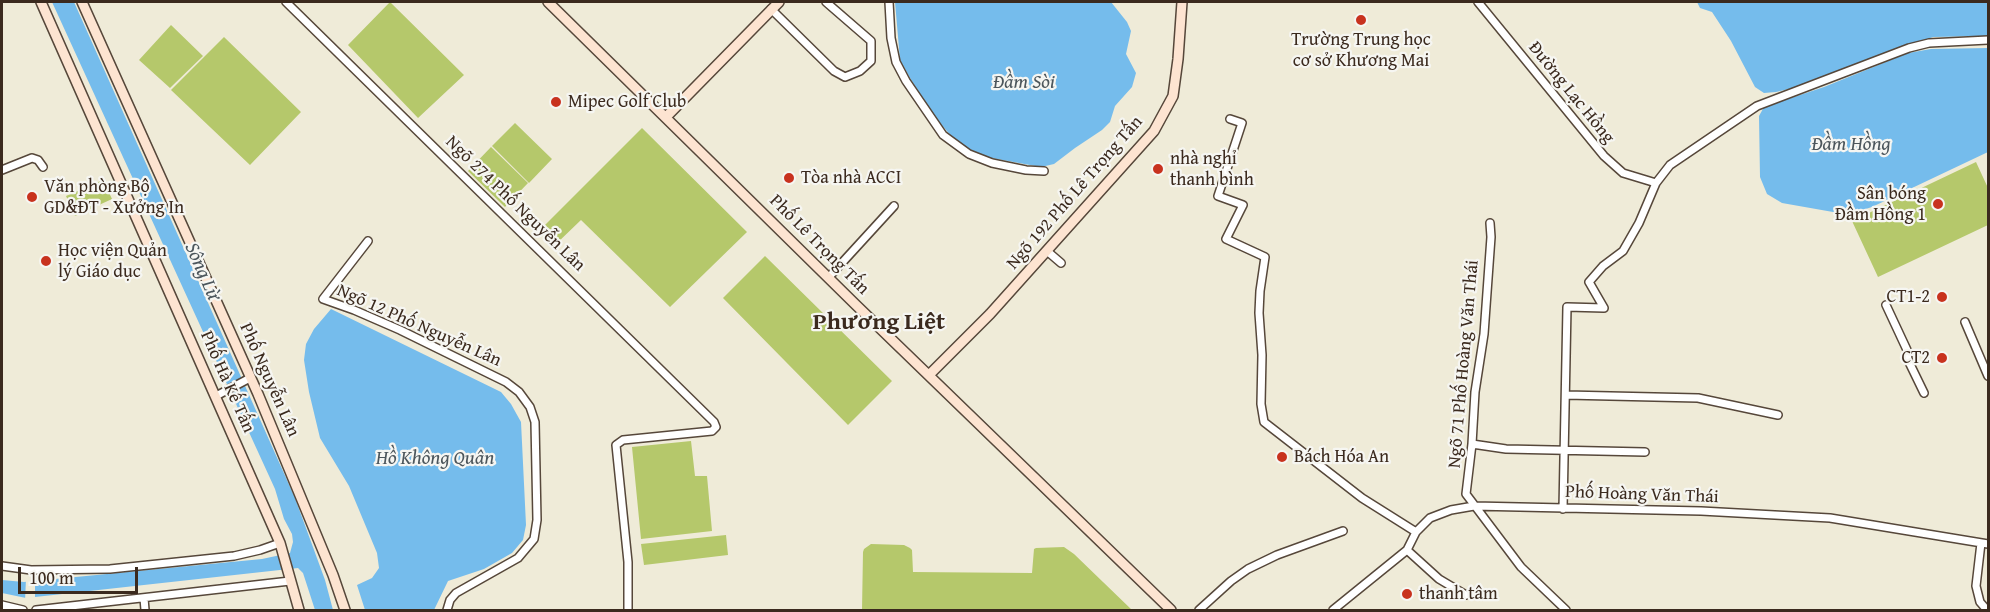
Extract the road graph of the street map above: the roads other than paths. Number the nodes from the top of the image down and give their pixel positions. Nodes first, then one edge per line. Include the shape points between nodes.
1 (41, 2) edge
2 (82, 2) edge
3 (286, 2) edge
4 (548, 2) edge
5 (779, 2) edge
6 (826, 2) edge
7 (889, 2) edge
8 (1182, 2) edge
9 (1478, 2) edge
10 (771, 9) junction
11 (1989, 40) edge
12 (666, 117) junction
13 (1230, 119) dead end
14 (43, 167) dead end
15 (2, 170) edge
16 (1044, 171) dead end
17 (1656, 183) junction
18 (894, 206) dead end
19 (1490, 223) dead end
20 (368, 241) dead end
21 (1047, 251) junction
22 (1061, 263) dead end
23 (829, 277) junction
24 (1886, 305) dead end
25 (1965, 322) dead end
26 (929, 375) junction
27 (1989, 376) edge
28 (248, 379) junction
29 (1924, 393) dead end
30 (218, 394) junction
31 (1566, 395) junction
32 (1778, 415) dead end
33 (1472, 444) junction
34 (1565, 449) junction
35 (1645, 452) dead end
36 (1474, 506) junction
37 (1563, 509) junction
38 (1343, 531) dead end
39 (1416, 532) junction
40 (1985, 544) edge
41 (281, 548) junction
42 (1407, 550) junction
43 (2, 566) edge
44 (289, 576) junction
45 (1466, 595) dead end
46 (144, 598) junction
47 (2, 605) edge
48 (23, 610) edge
49 (36, 610) edge
50 (145, 610) edge
51 (299, 610) edge
52 (345, 610) edge
53 (447, 610) edge
54 (628, 610) edge
55 (1171, 610) edge
56 (1199, 610) edge
57 (1332, 610) edge
58 (1566, 610) edge
59 (1987, 610) edge

1 - 30 street, Phố Hà Kế Tấn
2 - 28 street, Phố Nguyễn Lân
3 - 54 street, Ngõ 274 Phố Nguyễn Lân via 714,422 716,427 712,431 622,440 616,445 628,562
4 - 12 street, Phố Lê Trọng Tấn
5 - 10 street
6 - 10 street via 871,41 870,61 860,72 845,77 834,71
7 - 16 street via 896,62 943,135 969,154 992,163
8 - 21 street, Ngõ 192 Phố Lê Trọng Tấn via 1173,96 1148,139
9 - 17 street, Đường Lạc Hồng via 1604,156 1623,173
10 - 12 street
11 - 17 street via 1909,48 1757,106 1670,165
12 - 23 street, Phố Lê Trọng Tấn
13 - 39 street via 1242,123 1218,196 1243,205 1226,238 1265,257 1259,313 1264,422 1362,498
14 - 15 street via 32,158
17 - 31 street via 1623,251 1589,282 1604,308 1567,307
18 - 23 street
19 - 33 street, Ngõ 71 Phố Hoàng Văn Thái via 1484,334
20 - 53 street, Ngõ 12 Phố Nguyễn Lân via 322,299 400,330 493,375 519,392 535,422 534,539 518,558 456,593
21 - 22 street
21 - 26 street, Ngõ 192 Phố Lê Trọng Tấn
23 - 26 street, Phố Lê Trọng Tấn
24 - 29 street
25 - 27 street
26 - 55 street, Phố Lê Trọng Tấn
28 - 30 street
28 - 52 street, Phố Nguyễn Lân via 285,456
30 - 41 street, Phố Hà Kế Tấn
31 - 32 street via 1698,398
31 - 34 street
33 - 34 street via 1506,449
33 - 36 street, Ngõ 71 Phố Hoàng Văn Thái via 1466,494
34 - 35 street
34 - 37 street
36 - 37 street, Phố Hoàng Văn Thái
36 - 39 street, Phố Hoàng Văn Thái via 1430,518
36 - 58 street via 1521,567
37 - 40 street, Phố Hoàng Văn Thái via 1830,518
38 - 56 street via 1248,569
39 - 42 street, Phố Hoàng Văn Thái
40 - 59 street via 1976,586 1980,602
41 - 43 street via 110,569 31,570
41 - 44 street, Phố Hà Kế Tấn
42 - 45 street via 1441,580
42 - 57 street, Phố Hoàng Văn Thái
44 - 46 street
44 - 51 street, Phố Hà Kế Tấn
46 - 49 street
46 - 50 street
47 - 48 street

